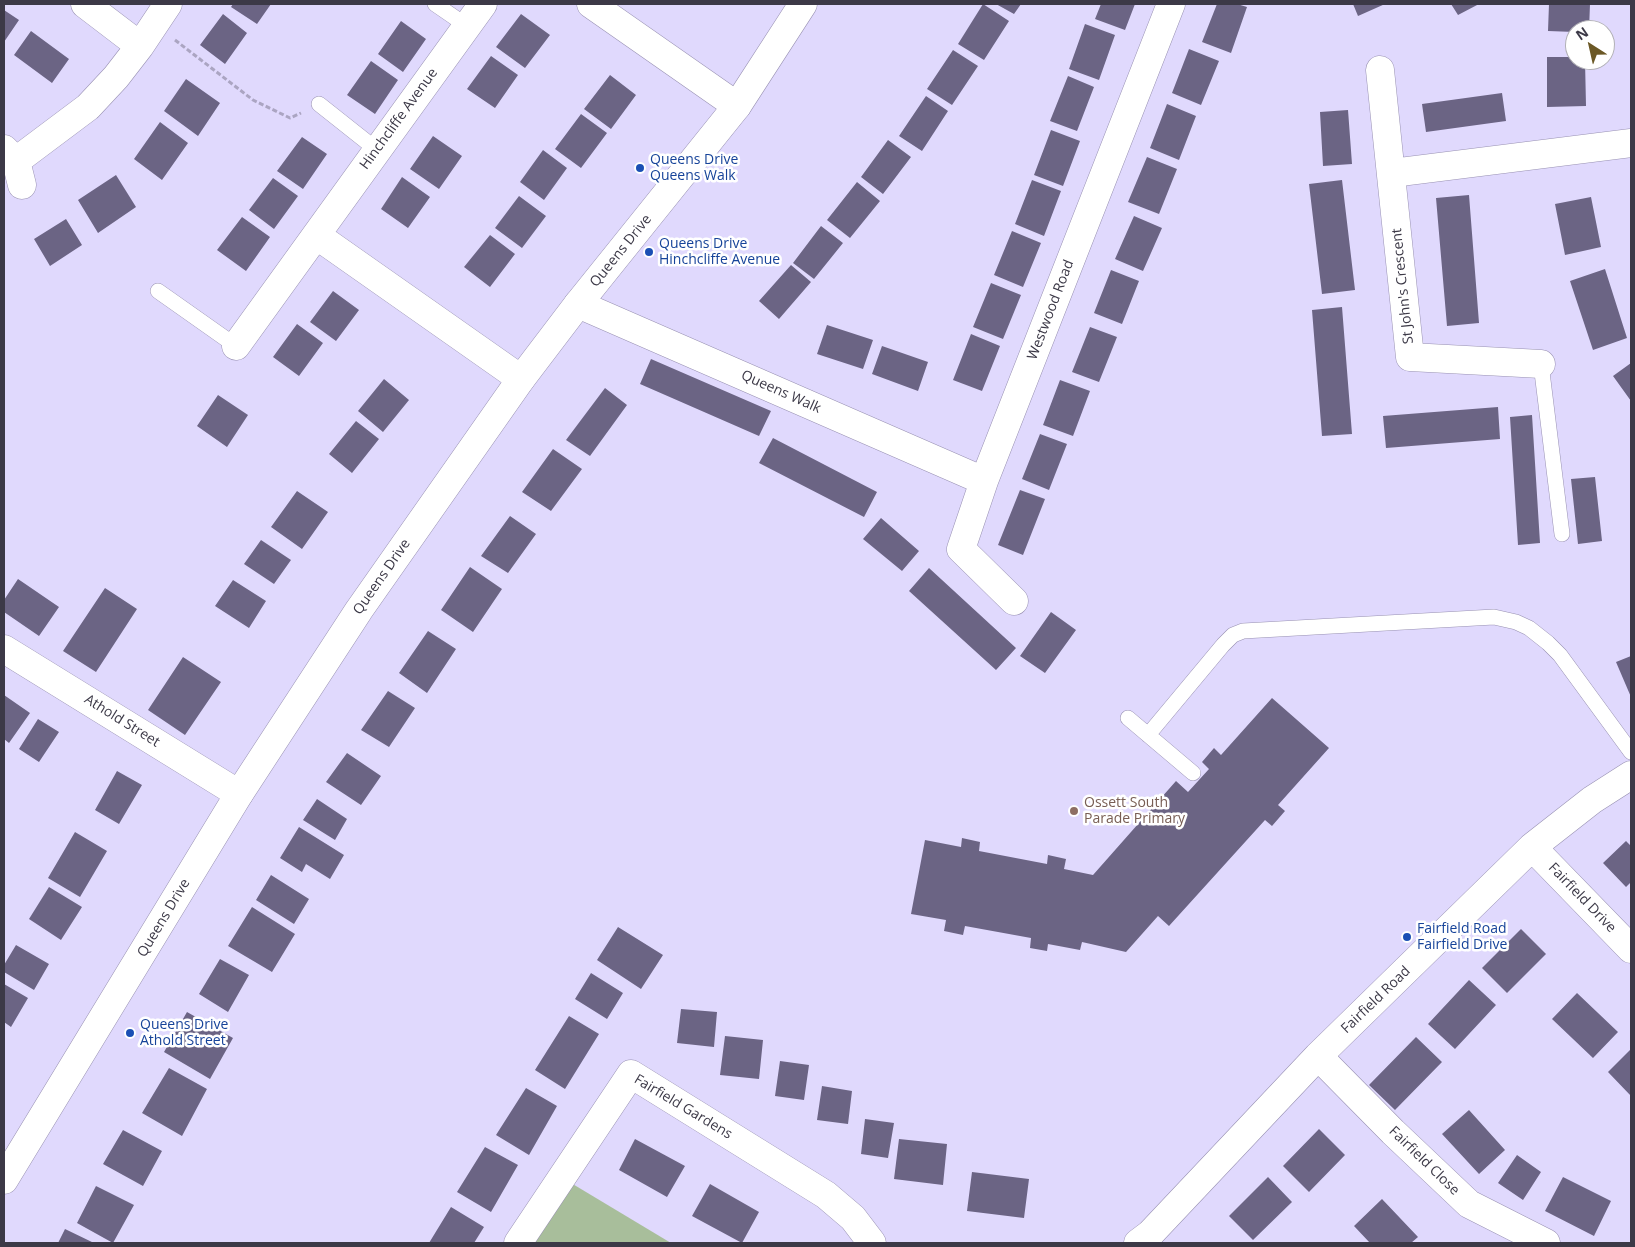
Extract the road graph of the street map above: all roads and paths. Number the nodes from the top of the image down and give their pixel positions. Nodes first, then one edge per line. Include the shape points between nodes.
1 (85, 4) edge
2 (168, 4) edge
3 (434, 4) edge
4 (483, 4) edge
5 (591, 4) edge
6 (803, 4) edge
7 (1171, 4) edge
8 (467, 26) junction
9 (140, 46) junction
10 (1380, 70) dead end
11 (319, 104) joint
12 (737, 106) junction
13 (1631, 143) edge
14 (377, 150) junction
15 (14, 165) edge
16 (1392, 173) junction
17 (316, 235) junction
18 (158, 291) dead end
19 (578, 304) junction
20 (236, 346) joint
21 (1541, 364) joint
22 (521, 379) junction
23 (984, 481) junction
24 (1562, 534) dead end
25 (1014, 601) dead end
26 (4, 649) edge
27 (1128, 718) dead end
28 (1148, 735) junction
29 (1631, 752) edge
30 (1193, 773) dead end
31 (1631, 775) edge
32 (239, 794) junction
33 (1532, 847) junction
34 (1631, 949) edge
35 (1318, 1056) junction
36 (4, 1180) edge
37 (518, 1243) edge
38 (872, 1243) edge
39 (1138, 1243) edge
40 (1546, 1243) edge

1 - 9 street
2 - 9 street
3 - 8 lane
4 - 8 street, Hinchcliffe Avenue
5 - 12 street
6 - 12 street, Queens Drive
7 - 23 street, Westwood Road
8 - 14 street, Hinchcliffe Avenue
9 - 11 path via 172,37 253,100 290,118
9 - 15 street via 88,107
10 - 16 street, St John's Crescent
11 - 14 lane
12 - 19 street, Queens Drive
13 - 16 street
14 - 17 street, Hinchcliffe Avenue
16 - 21 street, St John's Crescent via 1410,357
17 - 20 street, Hinchcliffe Avenue
17 - 22 street
18 - 20 lane
19 - 22 street, Queens Drive
19 - 23 street, Queens Walk
21 - 24 lane
22 - 32 street, Queens Drive via 359,610
23 - 25 street, Westwood Road via 961,549
26 - 32 street, Athold Street
27 - 28 lane
28 - 29 lane via 1233,635 1243,631 1494,618 1516,622 1548,642
28 - 30 lane
31 - 33 street, Fairfield Road via 1592,800
32 - 36 street, Queens Drive
33 - 34 street, Fairfield Drive
33 - 35 street, Fairfield Road
35 - 39 street, Fairfield Road
35 - 40 street, Fairfield Close via 1469,1204
37 - 38 street, Fairfield Gardens via 631,1074 826,1195 853,1218

